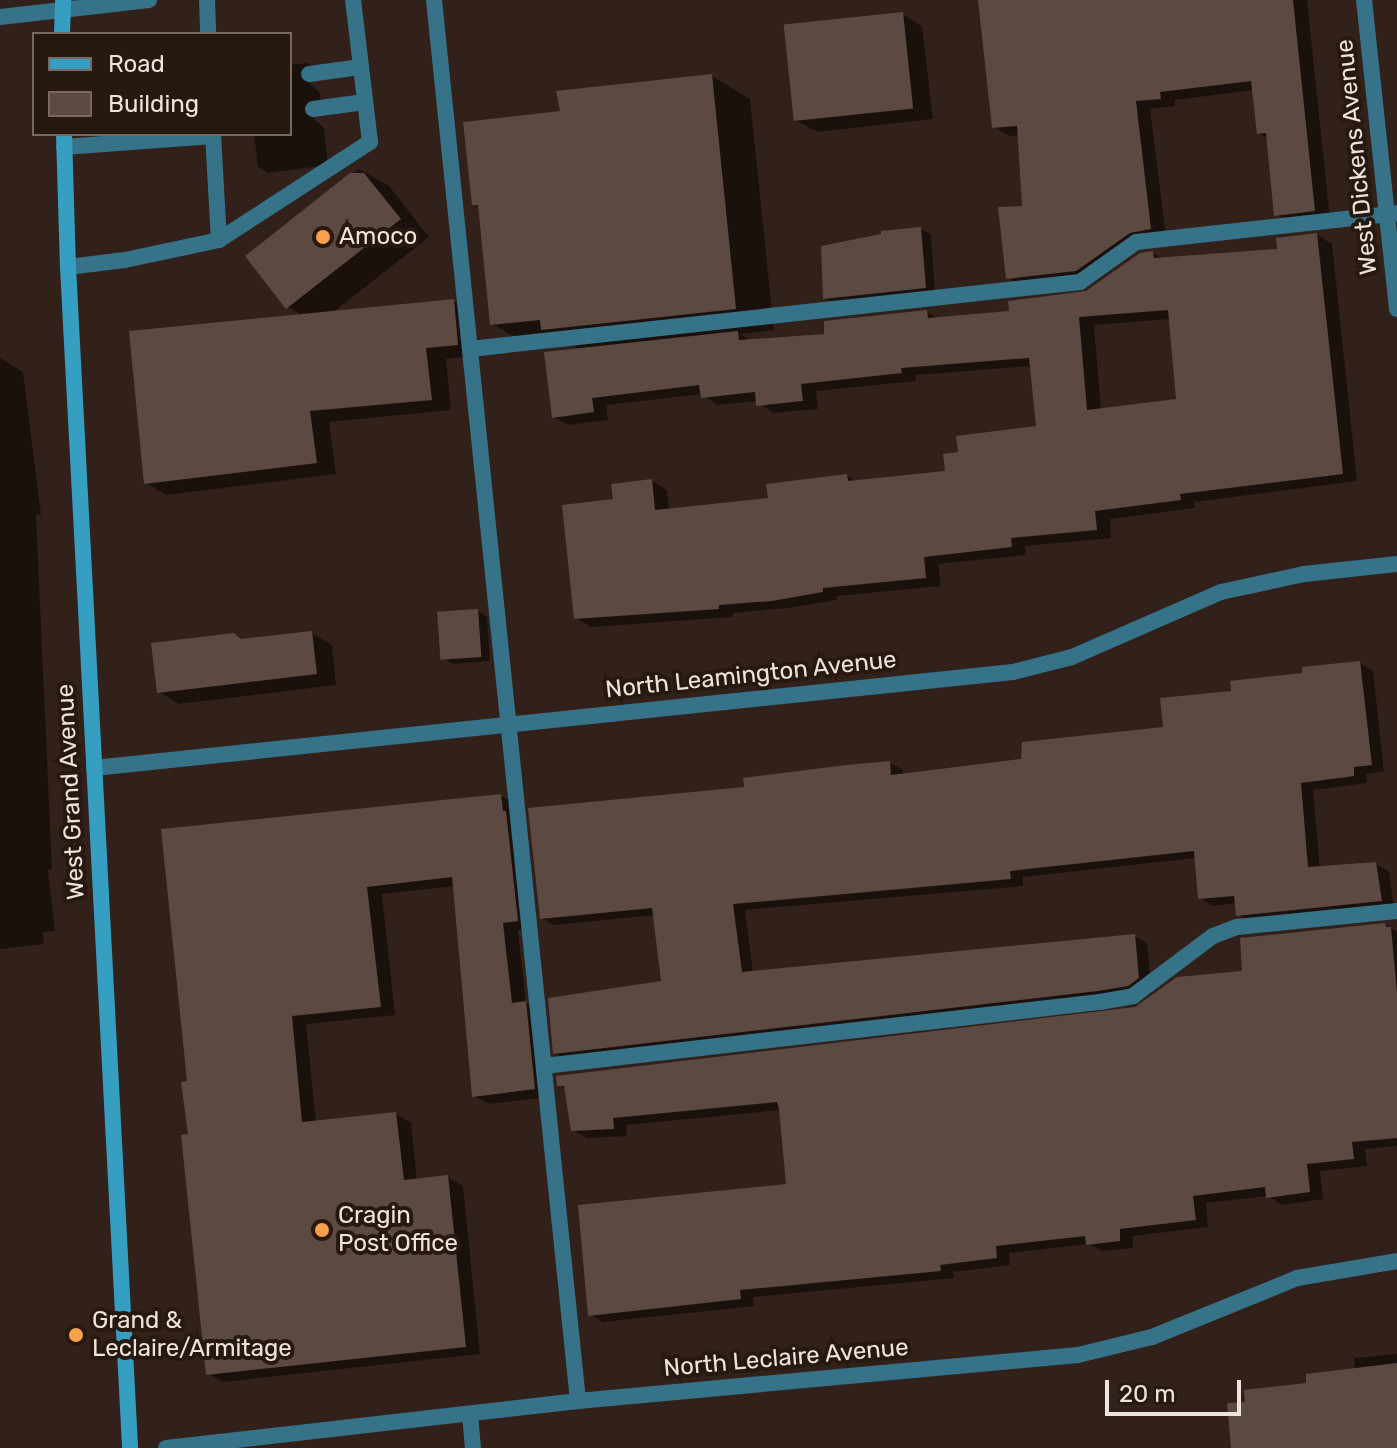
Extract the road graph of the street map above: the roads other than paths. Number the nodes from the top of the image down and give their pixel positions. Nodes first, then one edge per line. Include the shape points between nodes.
1 (149, 0) edge
2 (207, 0) edge
3 (353, 0) edge
4 (434, 0) edge
5 (1364, 0) edge
6 (62, 5) edge
7 (0, 17) edge
8 (62, 32) edge
9 (208, 32) edge
10 (360, 67) junction
11 (309, 74) dead end
12 (365, 102) junction
13 (313, 109) dead end
14 (183, 136) edge
15 (213, 136) edge
16 (64, 140) edge
17 (1392, 214) edge
18 (219, 240) junction
19 (68, 267) junction
20 (1397, 309) edge
21 (470, 349) junction
22 (1397, 564) edge
23 (509, 725) junction
24 (94, 768) junction
25 (1397, 911) edge
26 (544, 1066) junction
27 (1397, 1261) edge
28 (578, 1401) junction
29 (470, 1414) junction
30 (130, 1448) edge
31 (166, 1448) edge
32 (473, 1448) edge

1 - 6 street
2 - 9 street
3 - 10 street
4 - 21 street
5 - 17 street, West Dickens Avenue
6 - 7 street
6 - 8 main road
10 - 11 street
10 - 12 street
12 - 13 street
12 - 18 street via 370,142
14 - 16 street
15 - 18 street
16 - 19 main road, West Grand Avenue
17 - 20 street, West Dickens Avenue
17 - 21 street via 1136,242 1080,282
18 - 19 street
19 - 24 main road, West Grand Avenue
21 - 23 street
22 - 23 street, North Leamington Avenue via 1304,574 1221,592 1072,657 1013,672
23 - 24 street, North Leamington Avenue
23 - 26 street
24 - 30 main road, West Grand Avenue
25 - 26 street via 1237,927 1213,936 1133,996 1100,1002
26 - 28 street
27 - 28 street, North Leclaire Avenue via 1297,1278 1152,1337 1078,1355
28 - 29 street, North Leclaire Avenue
29 - 31 street, North Leclaire Avenue
29 - 32 street

